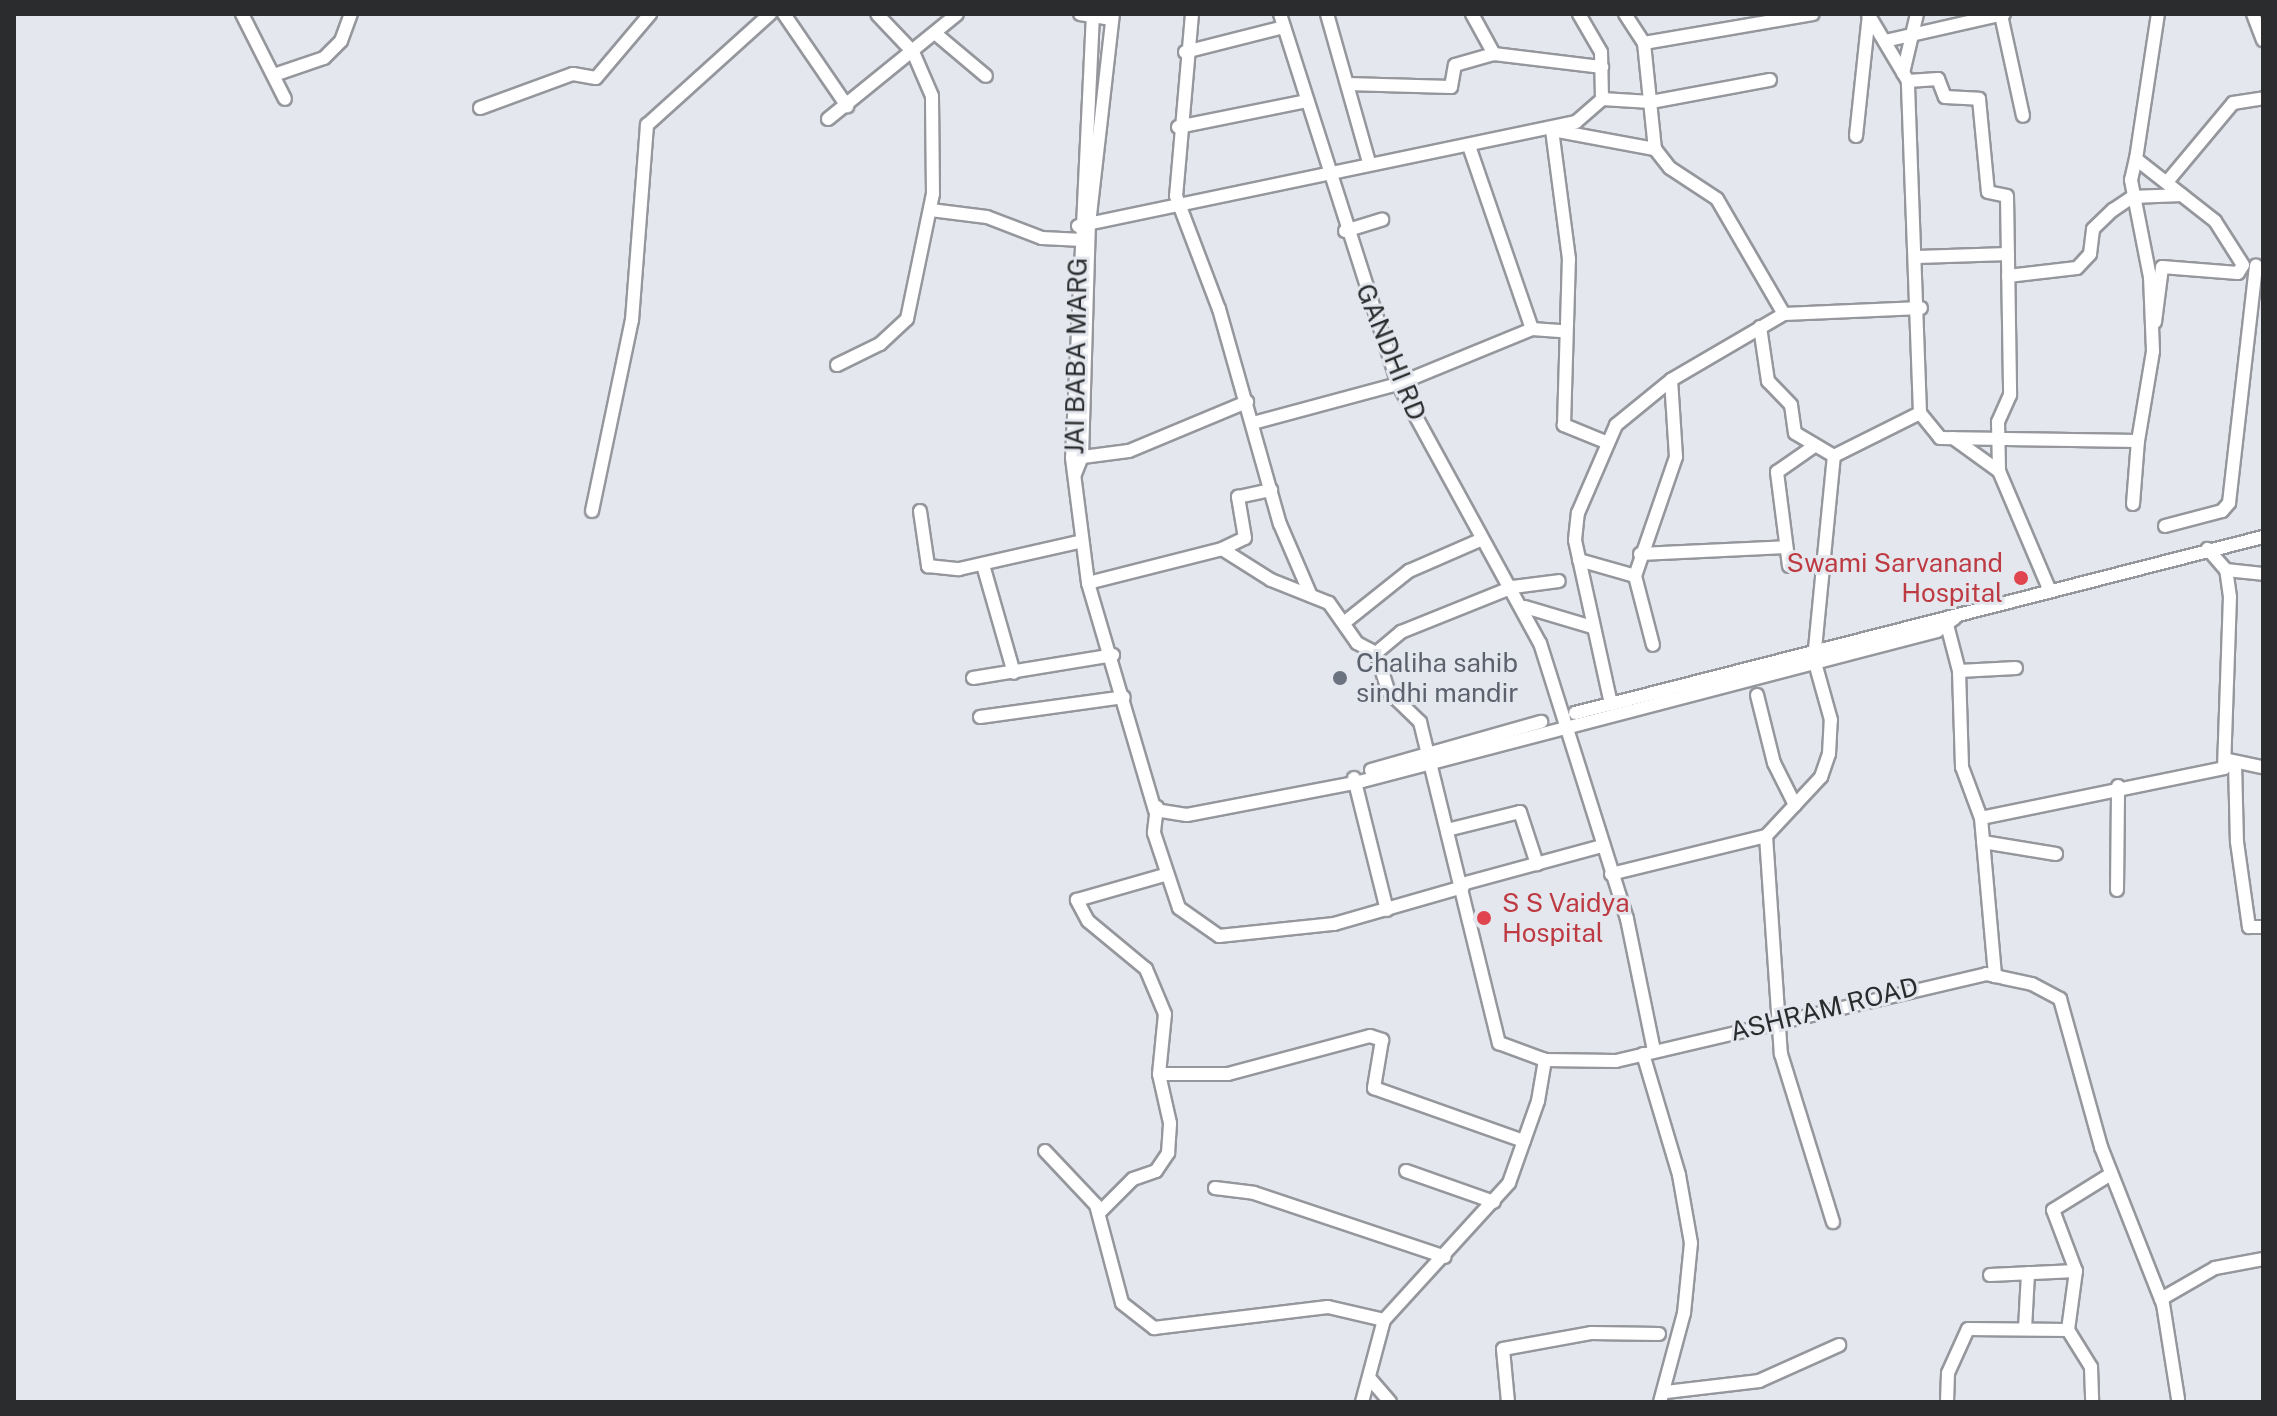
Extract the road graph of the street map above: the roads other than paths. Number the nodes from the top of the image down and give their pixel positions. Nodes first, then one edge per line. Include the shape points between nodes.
1 (242, 14) edge
2 (351, 14) edge
3 (650, 14) edge
4 (770, 14) edge
5 (784, 14) edge
6 (877, 14) edge
7 (957, 14) edge
8 (1088, 14) edge
9 (1192, 14) edge
10 (1327, 14) edge
11 (1472, 14) edge
12 (1579, 14) edge
13 (1625, 14) edge
14 (1712, 14) edge
15 (1813, 14) edge
16 (1917, 14) edge
17 (2158, 14) edge
18 (2253, 14) edge
19 (1868, 15) edge
20 (2002, 15) edge
21 (1113, 17) edge
22 (1282, 20) edge
23 (1716, 29) junction
24 (936, 34) junction
25 (1913, 35) junction
26 (2263, 40) edge
27 (1885, 41) junction
28 (1644, 43) junction
29 (913, 52) junction
30 (1185, 52) junction
31 (1494, 54) junction
32 (1602, 67) junction
33 (274, 75) junction
34 (986, 76) dead end
35 (1906, 77) junction
36 (1770, 80) dead end
37 (1347, 84) junction
38 (2263, 98) edge
39 (285, 99) dead end
40 (1602, 99) junction
41 (1307, 101) junction
42 (1651, 102) junction
43 (847, 106) junction
44 (480, 108) dead end
45 (2023, 116) dead end
46 (828, 119) dead end
47 (1178, 127) junction
48 (1552, 130) junction
49 (1856, 136) dead end
50 (1470, 149) junction
51 (1655, 149) junction
52 (2136, 159) junction
53 (1369, 162) junction
54 (1326, 170) junction
55 (2167, 182) junction
56 (2185, 196) junction
57 (2132, 197) junction
58 (1179, 207) junction
59 (931, 210) junction
60 (1382, 220) dead end
61 (1084, 225) junction
62 (1345, 231) junction
63 (1083, 240) junction
64 (2008, 254) junction
65 (1917, 257) junction
66 (2254, 266) edge
67 (2008, 276) junction
68 (1921, 308) junction
69 (1784, 314) junction
70 (1760, 327) junction
71 (2152, 328) junction
72 (1532, 329) junction
73 (1563, 331) junction
74 (837, 365) dead end
75 (1671, 380) junction
76 (1398, 384) junction
77 (1247, 402) junction
78 (1920, 413) junction
79 (1253, 423) junction
80 (1997, 436) junction
81 (1952, 438) junction
82 (2138, 441) junction
83 (1608, 443) junction
84 (1813, 447) junction
85 (1834, 456) junction
86 (1077, 457) junction
87 (1999, 471) junction
88 (1271, 490) junction
89 (2133, 504) dead end
90 (592, 511) dead end
91 (920, 511) dead end
92 (2165, 526) dead end
93 (2263, 537) edge
94 (1480, 540) junction
95 (1079, 542) junction
96 (1786, 547) junction
97 (1222, 549) junction
98 (2208, 549) junction
99 (1640, 554) junction
100 (1579, 560) junction
101 (983, 565) junction
102 (1789, 566) dead end
103 (2226, 570) junction
104 (2263, 574) edge
105 (1635, 576) junction
106 (1559, 581) dead end
107 (1088, 583) junction
108 (1513, 587) junction
109 (2050, 591) junction
110 (1311, 596) junction
111 (1525, 607) junction
112 (1949, 621) junction
113 (1345, 622) junction
114 (1592, 627) junction
115 (1653, 645) dead end
116 (1376, 653) junction
117 (1815, 653) junction
118 (1113, 655) junction
119 (2016, 668) dead end
120 (1959, 671) junction
121 (1014, 673) junction
122 (973, 678) dead end
123 (1757, 695) dead end
124 (1124, 697) junction
125 (1611, 704) junction
126 (980, 717) dead end
127 (1562, 720) junction
128 (1429, 758) junction
129 (2232, 761) junction
130 (2263, 767) edge
131 (1354, 779) junction
132 (2118, 786) junction
133 (1795, 805) junction
134 (1155, 807) junction
135 (1981, 818) junction
136 (1447, 830) junction
137 (1766, 836) junction
138 (1983, 842) junction
139 (1602, 846) junction
140 (2056, 854) dead end
141 (1537, 864) junction
142 (1611, 874) junction
143 (1165, 875) junction
144 (1462, 886) junction
145 (2117, 890) dead end
146 (1387, 910) junction
147 (2263, 927) edge
148 (1995, 976) junction
149 (1780, 1019) junction
150 (1648, 1052) junction
151 (1545, 1060) junction
152 (1159, 1074) junction
153 (1524, 1141) junction
154 (1045, 1151) dead end
155 (1406, 1171) dead end
156 (2111, 1174) junction
157 (1215, 1188) dead end
158 (1494, 1202) junction
159 (1099, 1213) junction
160 (1833, 1222) dead end
161 (1445, 1257) junction
162 (2263, 1259) edge
163 (2076, 1271) junction
164 (2028, 1273) junction
165 (1990, 1275) dead end
166 (2161, 1299) junction
167 (1384, 1320) junction
168 (2025, 1329) junction
169 (2068, 1330) junction
170 (1659, 1334) dead end
171 (1839, 1345) dead end
172 (1371, 1380) junction
173 (1708, 1396) edge
174 (1663, 1397) edge
175 (2178, 1399) dead end
176 (1362, 1402) edge
177 (1390, 1402) edge
178 (1508, 1402) edge
179 (1947, 1402) edge
180 (2092, 1402) edge

1 - 33 street
2 - 33 street via 341,41 324,58
3 - 44 street via 596,78 573,74
4 - 90 street via 647,125 632,320
5 - 43 street
6 - 29 street
7 - 24 street
8 - 21 street
8 - 61 street, JAI BABA MARG
9 - 30 street
10 - 37 street
11 - 31 street
12 - 32 street via 1601,52
13 - 28 street
14 - 23 street
15 - 23 street
16 - 25 street
17 - 52 street
18 - 26 street
19 - 27 street
19 - 49 street
20 - 25 street
20 - 45 street
21 - 61 street, JAI BABA MARG
22 - 30 street
22 - 41 street, GANDHI RD
23 - 28 street
24 - 29 street
24 - 34 street
25 - 27 street
25 - 35 street
27 - 35 street
28 - 42 street
29 - 43 street
29 - 59 street via 932,96
30 - 47 street
31 - 32 street
31 - 37 street via 1455,65 1451,87
32 - 40 street
33 - 39 street
35 - 64 street via 1938,79 1945,97 1979,99 1988,192 2007,196
35 - 65 street
36 - 42 street
37 - 53 street
38 - 55 street via 2233,103
40 - 42 street
40 - 48 street via 1576,122
41 - 47 street
41 - 54 street, GANDHI RD
42 - 51 street
43 - 46 street
47 - 58 street
48 - 50 street
48 - 51 street
48 - 73 street via 1567,215
50 - 53 street
50 - 72 street
51 - 69 street via 1670,168 1717,199
52 - 55 street
52 - 57 street
53 - 54 street
54 - 58 street
54 - 62 street, GANDHI RD
55 - 56 street
56 - 57 street
56 - 66 street
57 - 67 street via 2095,226 2090,254 2077,268
57 - 71 street via 2150,277
58 - 61 street
58 - 77 street
59 - 63 street via 987,217 1042,238
59 - 74 street via 907,319 880,344
60 - 62 street
61 - 63 street, JAI BABA MARG
62 - 76 street, GANDHI RD
63 - 86 street, JAI BABA MARG
64 - 65 street
64 - 67 street
65 - 68 street
66 - 71 street via 2238,273 2162,267
66 - 92 street via 2229,503 2222,511
67 - 80 street via 2010,395
68 - 69 street
68 - 78 street
69 - 70 street
70 - 75 street
70 - 84 street via 1768,381 1791,405 1795,433
71 - 82 street
72 - 73 street
72 - 76 street
73 - 83 street via 1564,425
75 - 83 street via 1624,415
75 - 99 street via 1676,457
76 - 79 street
76 - 94 street, GANDHI RD
77 - 79 street
77 - 86 street via 1129,451
78 - 81 street via 1940,438
78 - 85 street
79 - 88 street
80 - 81 street
80 - 82 street
80 - 87 street
81 - 87 street
82 - 89 street
83 - 100 street via 1578,513
84 - 85 street
84 - 96 street via 1777,472
85 - 117 street
86 - 95 street, JAI BABA MARG
87 - 109 street
88 - 97 street via 1238,497 1245,538
88 - 110 street
91 - 101 street via 928,566
93 - 98 street
94 - 108 street, GANDHI RD
94 - 113 street via 1409,571
95 - 101 street
95 - 107 street, JAI BABA MARG
96 - 99 street
96 - 102 street
97 - 107 street
97 - 110 street
98 - 103 street
98 - 109 street
99 - 105 street
100 - 105 street
100 - 114 street
101 - 121 street
103 - 104 street
103 - 129 street
105 - 115 street
106 - 108 street
107 - 118 street, JAI BABA MARG
108 - 111 street, GANDHI RD
108 - 116 street via 1401,632
109 - 112 street
110 - 113 street via 1329,603
111 - 114 street
111 - 127 street, GANDHI RD
112 - 117 street
112 - 120 street
113 - 116 street via 1357,643
114 - 125 street
116 - 128 street via 1388,691 1420,722
117 - 125 street
117 - 127 street
117 - 133 street via 1831,720 1829,754 1821,777
118 - 121 street
118 - 124 street, JAI BABA MARG
119 - 120 street
120 - 135 street via 1962,767
121 - 122 street
123 - 133 street via 1774,763
124 - 126 street
124 - 134 street, JAI BABA MARG
125 - 127 street
127 - 128 street
127 - 139 street, GANDHI RD
128 - 131 street
128 - 136 street
129 - 130 street
129 - 132 street via 2205,775
129 - 147 street via 2249,927
131 - 134 street via 1182,811
131 - 146 street
132 - 135 street
132 - 145 street
133 - 137 street
134 - 143 street, JAI BABA MARG via 1154,833
135 - 138 street
136 - 141 street via 1520,812
136 - 144 street
137 - 142 street
137 - 149 street
138 - 140 street
138 - 148 street
139 - 141 street, JAI BABA MARG
139 - 142 street, GANDHI RD
141 - 144 street, JAI BABA MARG
142 - 150 street, GANDHI RD via 1627,919
143 - 146 street, JAI BABA MARG via 1179,908 1219,936 1305,929
143 - 152 street via 1077,900 1088,921 1146,969 1160,991 1165,1014
144 - 146 street, JAI BABA MARG
144 - 151 street, ASHRAM ROAD via 1499,1043
148 - 149 street, ASHRAM ROAD via 1964,977
148 - 156 street, ASHRAM ROAD via 2032,984 2060,999 2072,1060
149 - 150 street, ASHRAM ROAD
149 - 160 street via 1781,1054
150 - 151 street, ASHRAM ROAD via 1616,1061
150 - 174 street, GANDHI RD via 1691,1243
151 - 153 street
152 - 153 street via 1228,1074 1370,1036 1382,1040 1374,1088
152 - 159 street via 1170,1123 1168,1153 1156,1171 1133,1179
153 - 158 street
154 - 159 street
155 - 158 street
156 - 163 street via 2053,1210
156 - 166 street
157 - 161 street via 1254,1193
158 - 161 street
159 - 167 street via 1122,1303 1154,1328 1328,1307
161 - 167 street
162 - 166 street via 2215,1268
163 - 164 street
163 - 169 street
164 - 165 street
164 - 168 street
166 - 175 street
167 - 172 street
168 - 169 street
168 - 179 street via 1968,1329 1948,1373
169 - 180 street via 2091,1367
170 - 178 street via 1591,1333 1503,1349
171 - 173 street via 1769,1378
172 - 176 street
172 - 177 street
173 - 174 street

